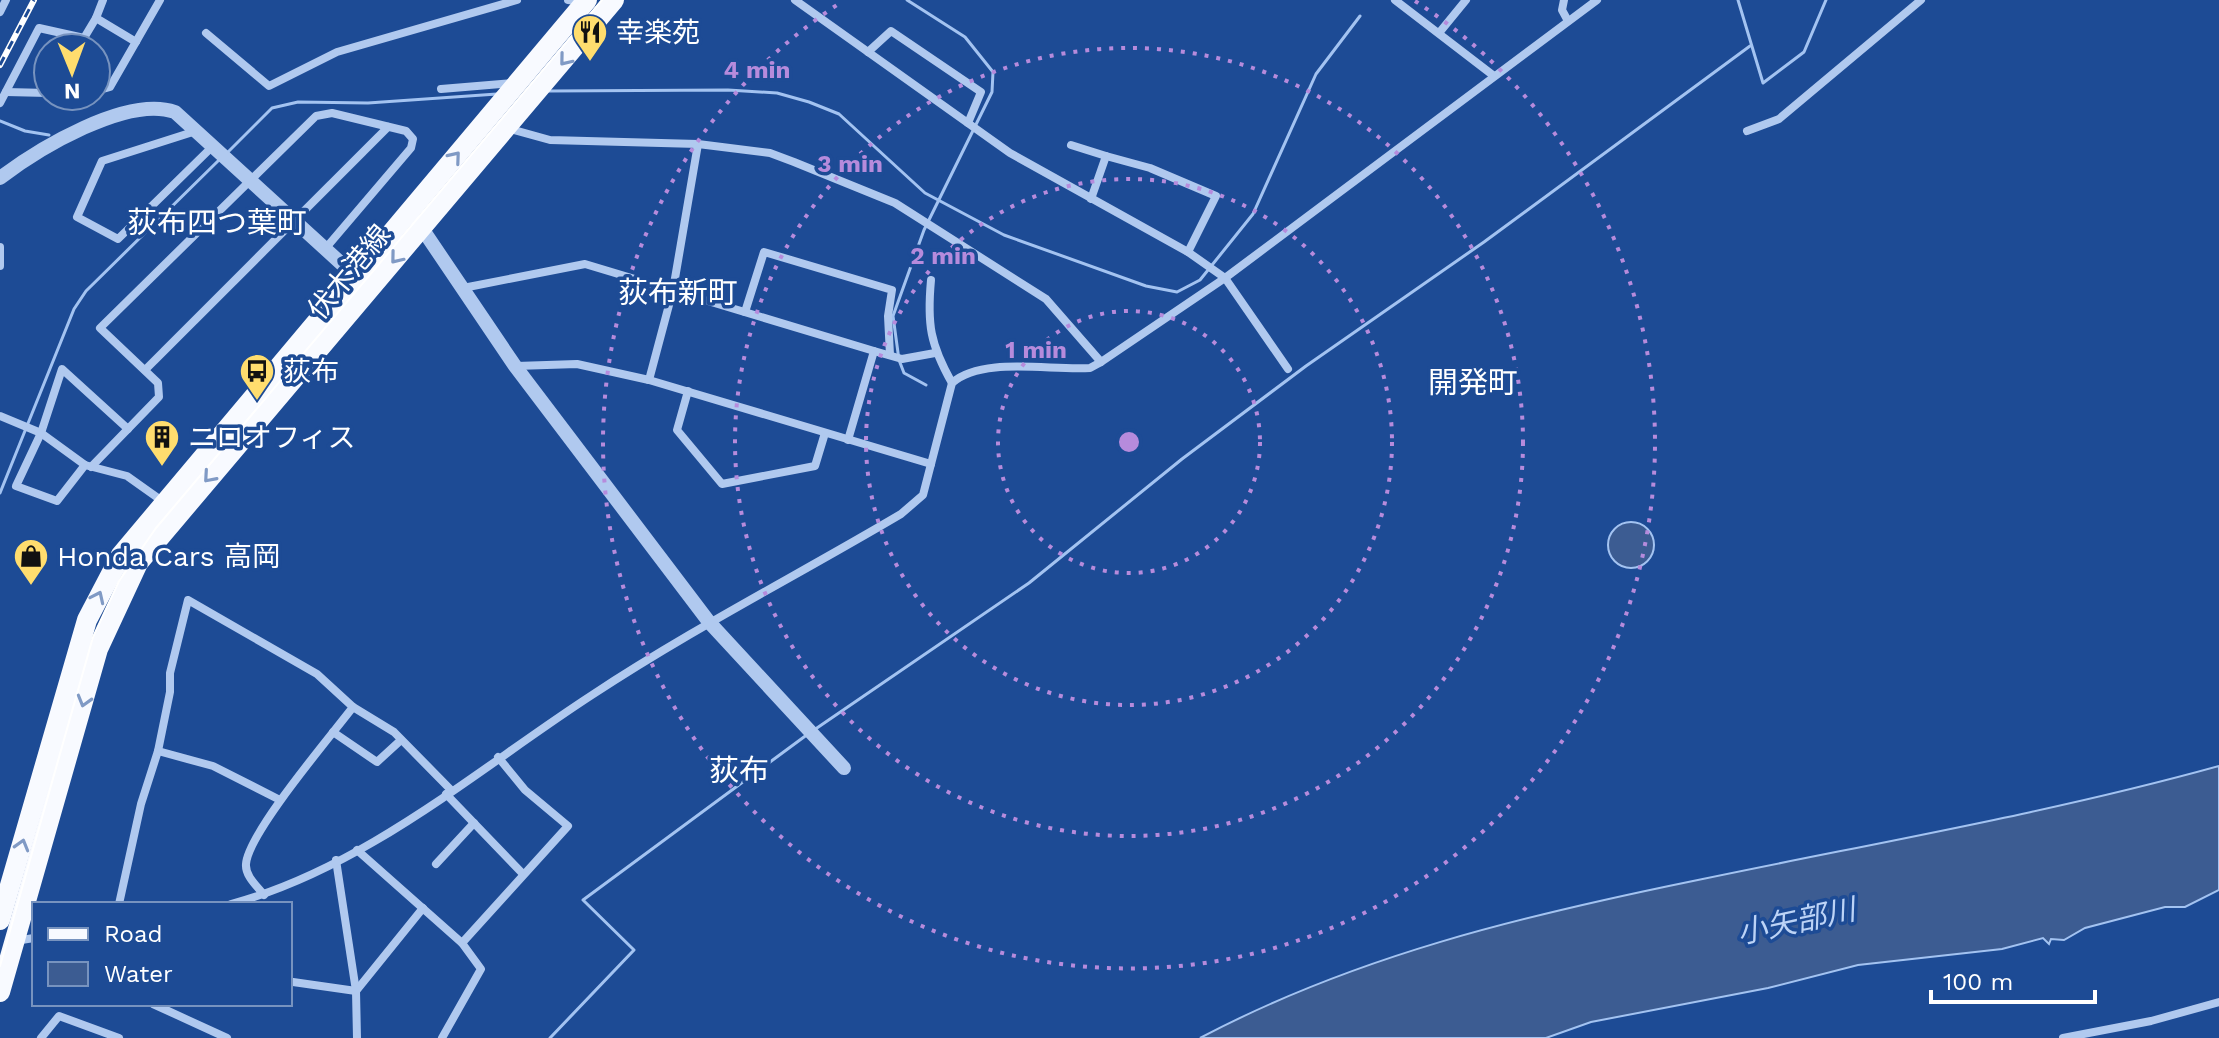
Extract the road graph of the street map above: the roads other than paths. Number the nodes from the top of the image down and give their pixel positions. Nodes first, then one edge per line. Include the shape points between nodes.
1 (6, 0) edge
2 (103, 0) edge
3 (160, 0) edge
4 (517, 0) edge
5 (614, 0) edge
6 (795, 0) edge
7 (1395, 0) edge
8 (1466, 0) edge
9 (1564, 0) edge
10 (1597, 0) edge
11 (1921, 0) edge
12 (580, 1) edge
13 (0, 12) edge
14 (96, 18) junction
15 (1568, 21) junction
16 (206, 33) dead end
17 (1439, 33) junction
18 (136, 42) junction
19 (868, 52) junction
20 (1494, 76) junction
21 (517, 83) junction
22 (112, 84) edge
23 (441, 89) dead end
24 (6, 92) junction
25 (32, 93) edge
26 (0, 103) edge
27 (968, 123) junction
28 (388, 127) junction
29 (507, 128) junction
30 (197, 130) junction
31 (1747, 131) dead end
32 (698, 144) junction
33 (1071, 145) dead end
34 (213, 146) junction
35 (1106, 156) junction
36 (0, 178) edge
37 (250, 180) junction
38 (1091, 199) junction
39 (415, 219) junction
40 (295, 221) junction
41 (0, 247) edge
42 (325, 249) junction
43 (1188, 252) junction
44 (0, 266) edge
45 (355, 276) junction
46 (1225, 278) junction
47 (931, 280) dead end
48 (463, 288) junction
49 (673, 290) junction
50 (745, 312) junction
51 (874, 351) junction
52 (935, 353) junction
53 (890, 355) junction
54 (1101, 362) junction
55 (515, 366) junction
56 (1288, 369) dead end
57 (145, 370) junction
58 (649, 380) junction
59 (952, 383) junction
60 (688, 391) junction
61 (0, 416) edge
62 (128, 429) junction
63 (41, 433) junction
64 (825, 433) junction
65 (848, 440) junction
66 (931, 464) junction
67 (88, 466) junction
68 (170, 507) junction
69 (709, 622) junction
70 (353, 707) junction
71 (333, 732) junction
72 (401, 740) junction
73 (158, 751) junction
74 (498, 757) junction
75 (844, 768) dead end
76 (449, 792) junction
77 (280, 800) junction
78 (474, 823) junction
79 (357, 850) junction
80 (336, 860) junction
81 (436, 864) dead end
82 (523, 874) junction
83 (264, 895) junction
84 (34, 902) edge
85 (119, 902) edge
86 (238, 902) edge
87 (423, 908) junction
88 (32, 909) edge
89 (0, 920) edge
90 (24, 939) edge
91 (462, 943) junction
92 (293, 982) dead end
93 (356, 991) junction
94 (0, 992) edge
95 (2219, 1002) edge
96 (157, 1006) edge
97 (41, 1038) edge
98 (119, 1038) edge
99 (227, 1038) edge
100 (357, 1038) edge
101 (442, 1038) edge
102 (2063, 1038) edge

1 - 13 street
2 - 14 street
3 - 18 street
4 - 16 street via 337,52 269,86
5 -> 29 main road, 伏木港線
6 - 19 street
7 - 17 street
8 - 17 street
9 - 15 street
10 - 15 street
11 - 31 street via 1779,119
12 - 21 main road, 伏木港線
14 - 18 street
14 - 24 street via 84,38 39,28
15 - 20 street
17 - 20 street
18 - 22 street
19 - 27 street
19 - 27 street via 891,31 981,92
20 - 46 street
21 - 23 street
39 -> 21 main road, 伏木港線
24 - 25 street
24 - 26 street
27 - 38 street
28 - 37 street via 332,113 316,116
28 - 40 street
28 - 42 street via 406,131 413,139 411,148
29 - 32 street via 550,140
29 - 39 main road, 伏木港線
30 - 34 street
30 - 34 street via 102,161 77,217 118,239
30 - 36 street via 175,112 145,109 56,141
32 - 49 street
32 - 54 street via 770,153 895,203 1046,299
33 - 35 street
34 - 37 street
35 - 38 street
35 - 43 street via 1216,196
37 - 40 street
37 - 57 street via 100,328
38 - 43 street
39 - 45 main road, 伏木港線
39 - 48 street
39 -> 68 main road, 伏木港線 via 340,329
40 - 42 street
40 - 57 street
41 - 44 street
42 - 45 street
43 - 46 street
45 - 68 main road, 伏木港線
46 - 54 street
46 - 56 street
47 - 52 street via 927,318
48 - 49 street via 585,264
48 - 55 street
49 - 50 street
49 - 58 street
50 - 51 street
50 - 53 street via 764,252 892,290
51 - 53 street
51 - 65 street
52 - 53 street via 902,359
52 - 59 street
54 - 59 street via 1076,369 982,368
55 - 58 street via 577,364
55 - 69 street
57 - 62 street via 158,383 159,397
58 - 60 street
59 - 66 street
60 - 64 street
60 - 64 street via 677,430 722,484 815,466
61 - 63 street
62 - 63 street via 62,369
62 - 67 street
63 - 67 street
63 - 67 street via 16,486 57,501
64 - 65 street
65 - 66 street
66 - 69 street via 923,495 901,514
67 - 68 street via 127,476
68 -> 84 main road, 伏木港線 via 108,622
89 -> 68 main road, 伏木港線 via 87,620 121,555
69 - 74 street
69 - 75 street
70 - 71 street
70 - 72 street
70 - 73 street via 317,674 188,600
71 - 72 street via 377,762
71 - 77 street
72 - 76 street
73 - 77 street via 213,766
73 - 85 street
74 - 76 street
74 - 82 street via 525,790 568,826
76 - 78 street
76 - 79 street
77 - 83 street via 245,862 247,874
78 - 81 street
78 - 82 street
79 - 80 street
79 - 87 street
80 - 83 street
80 - 93 street
82 - 91 street
83 - 86 street
87 - 91 street
87 - 93 street
88 -> 90 main road, 伏木港線
90 - 94 main road, 伏木港線
91 - 101 street via 481,969
92 - 93 street
93 - 100 street
95 - 102 street
96 - 99 street
97 - 98 street via 59,1016

